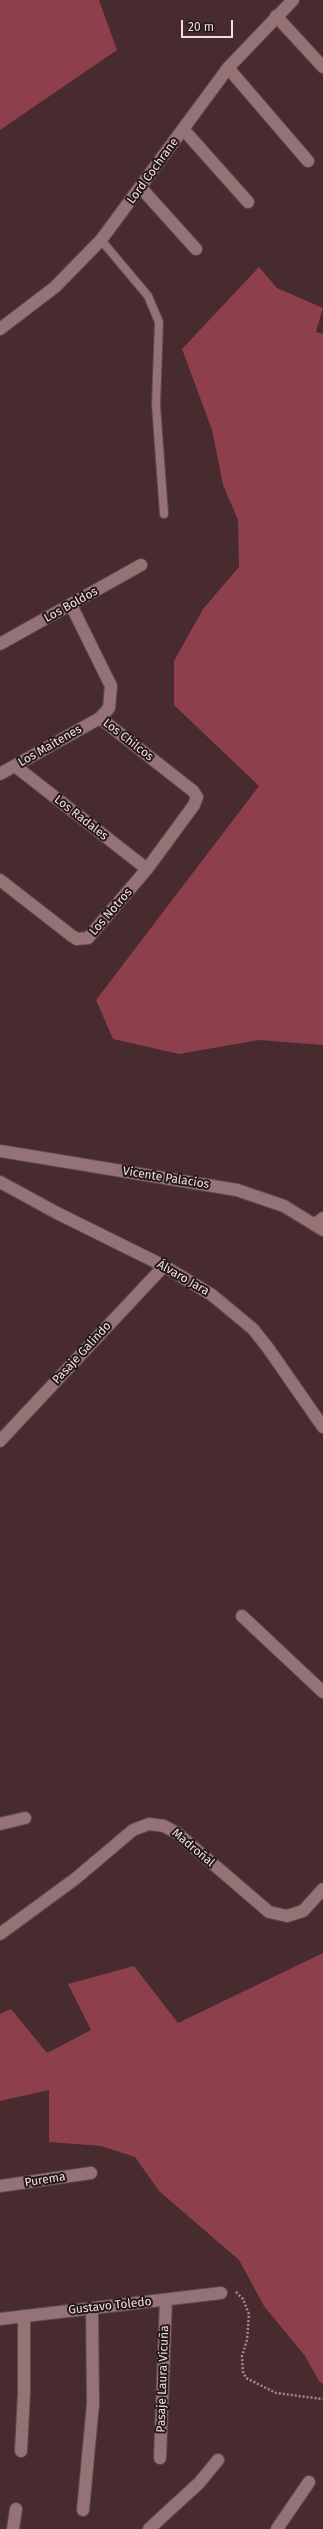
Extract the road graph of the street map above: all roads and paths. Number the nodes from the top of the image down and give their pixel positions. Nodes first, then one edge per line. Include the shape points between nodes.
1 (293, 0) edge
2 (276, 16) junction
3 (323, 67) edge
4 (228, 68) junction
5 (183, 129) junction
6 (308, 161) dead end
7 (141, 188) junction
8 (248, 202) dead end
9 (101, 240) junction
10 (196, 249) dead end
11 (0, 329) edge
12 (164, 514) dead end
13 (141, 565) dead end
14 (71, 605) junction
15 (0, 644) edge
16 (100, 718) junction
17 (15, 766) junction
18 (0, 774) edge
19 (197, 797) joint
20 (147, 869) junction
21 (0, 880) edge
22 (0, 1151) edge
23 (0, 1182) edge
24 (320, 1224) edge
25 (164, 1266) junction
26 (323, 1427) edge
27 (0, 1441) edge
28 (242, 1616) dead end
29 (323, 1692) edge
30 (25, 1818) dead end
31 (0, 1824) edge
32 (323, 1889) edge
33 (0, 1934) edge
34 (90, 2173) dead end
35 (0, 2186) edge
36 (221, 2294) joint
37 (166, 2300) junction
38 (92, 2308) junction
39 (24, 2316) junction
40 (0, 2318) edge
41 (323, 2399) edge
42 (21, 2451) dead end
43 (160, 2458) dead end
44 (218, 2460) dead end
45 (309, 2482) dead end
46 (16, 2509) dead end
47 (84, 2510) dead end
48 (13, 2529) edge
49 (149, 2529) edge
50 (277, 2529) edge

1 - 2 street, Lord Cochrane
2 - 3 street
2 - 4 street, Lord Cochrane
4 - 5 street, Lord Cochrane
4 - 6 street
5 - 7 street, Lord Cochrane
5 - 8 street
7 - 9 street, Lord Cochrane
7 - 10 street
9 - 11 street, Lord Cochrane via 55,287
9 - 12 lane via 148,296 159,322 156,405
13 - 14 street, Los Boldos
14 - 15 street, Los Boldos
14 - 16 street, Los Chilcos via 111,686 109,708
16 - 17 street, Los Maitenes
16 - 19 street, Los Chilcos via 193,791
17 - 18 street, Los Maitenes
17 - 20 street, Los Radales
19 - 20 street, Los Notros via 194,805
20 - 21 street, Los Notros via 92,935 83,940 72,936
22 - 24 street, Vicente Palacios via 237,1190 284,1206
23 - 25 street, Álvaro Jara
25 - 26 street, Álvaro Jara via 212,1295 253,1329
25 - 27 street, Pasaje Galindo
28 - 29 street
30 - 31 street
32 - 33 street, Madroñal via 310,1906 295,1915 282,1916 269,1912 177,1833 164,1826 149,1824 133,1830 75,1878
34 - 35 street, Purema
36 - 37 street, Gustavo Toledo
36 - 41 path via 236,2292 243,2299 249,2314 247,2340 242,2356 246,2378 276,2393
37 - 38 street, Gustavo Toledo
37 - 43 street, Pasaje Laura Vicuña
38 - 39 street, Gustavo Toledo
38 - 47 street via 93,2404
39 - 40 street, Gustavo Toledo
39 - 42 street
44 - 49 street via 199,2483
45 - 50 street
46 - 48 street

